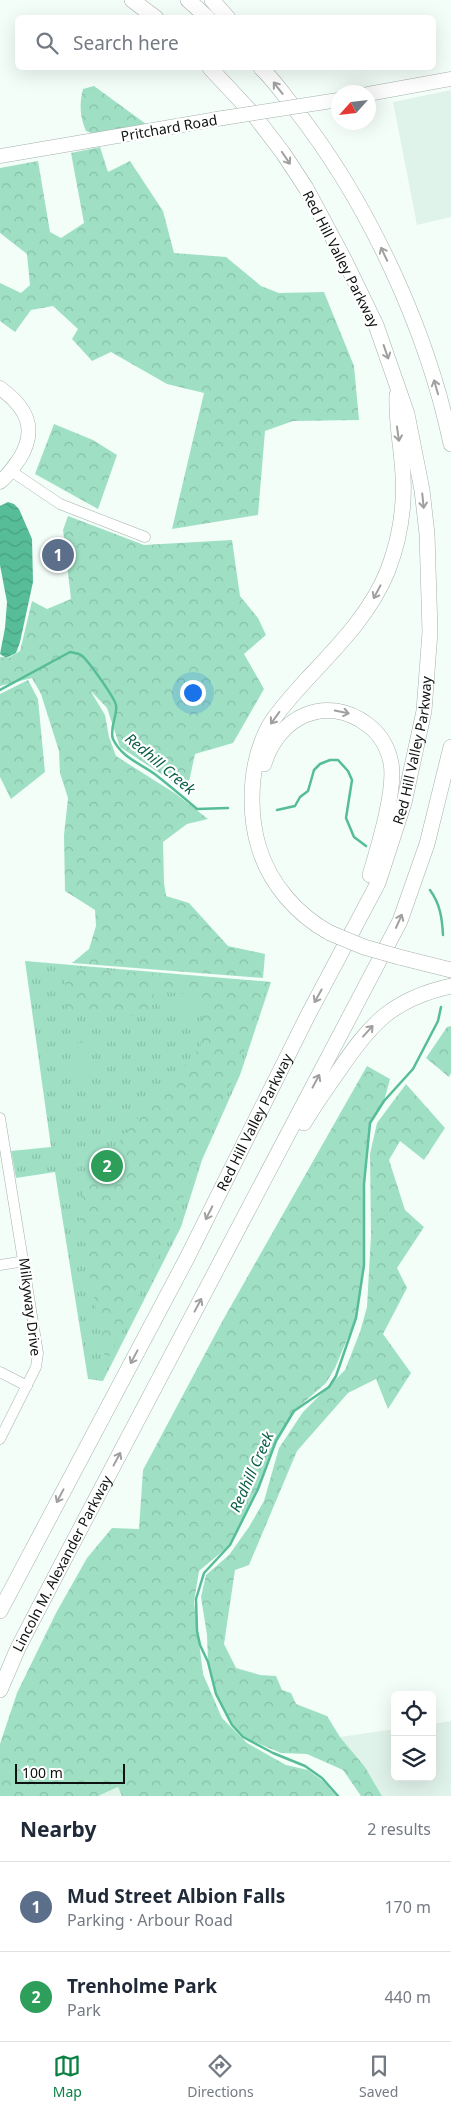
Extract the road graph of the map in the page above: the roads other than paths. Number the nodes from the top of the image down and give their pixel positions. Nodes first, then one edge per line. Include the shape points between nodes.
1 (132, 0) edge
2 (188, 0) edge
3 (212, 0) edge
4 (152, 15) edge
5 (205, 15) edge
6 (225, 15) edge
7 (212, 70) edge
8 (264, 70) edge
9 (451, 79) edge
10 (376, 93) edge
11 (331, 101) edge
12 (0, 156) edge
13 (398, 386) junction
14 (0, 388) edge
15 (451, 444) edge
16 (11, 471) junction
17 (0, 482) edge
18 (146, 536) dead end
19 (451, 747) edge
20 (332, 929) junction
21 (400, 953) junction
22 (342, 954) junction
23 (451, 962) edge
24 (451, 970) edge
25 (451, 986) edge
26 (0, 1118) edge
27 (4, 1169) edge
28 (252, 1202) junction
29 (24, 1261) junction
30 (0, 1265) edge
31 (0, 1372) edge
32 (27, 1386) junction
33 (0, 1439) edge
34 (0, 1611) edge
35 (0, 1690) edge

1 - 4 highway
2 - 5 highway
3 - 6 highway
7 -> 13 highway, Red Hill Valley Parkway via 254,115 306,188 376,325
15 -> 8 highway via 430,363 369,223 321,142
9 - 10 main road
11 - 12 main road, Pritchard Road, bridge
13 -> 20 highway via 396,416 402,463 402,515 387,572 368,609 270,724 262,740 252,785 256,839 269,872 308,918
13 -> 22 highway, Red Hill Valley Parkway via 413,439 427,534 430,632 424,712 404,803 378,883
14 - 16 main road via 17,402 26,415 28,427 28,439
16 - 17 main road
16 - 18 street via 60,504
28 -> 19 highway via 400,921 427,844
20 - 21 highway via 368,938
20 -> 22 highway via 283,879 266,842 260,794 270,747 281,731 306,715 324,710 351,714 374,730 388,751 392,773 370,879
21 - 23 highway
21 - 24 highway
22 -> 34 highway, Red Hill Valley Parkway via 308,1015 187,1258
28 -> 25 highway via 268,1184 309,1115 365,1033 401,1004 423,993
26 - 27 street, Milkyway Drive
27 - 29 street, Milkyway Drive
35 -> 28 highway, Lincoln M. Alexander Parkway via 18,1648
29 - 30 street
29 - 32 street, Milkyway Drive via 38,1353 36,1367
31 - 32 street
32 - 33 street, Milkyway Drive

